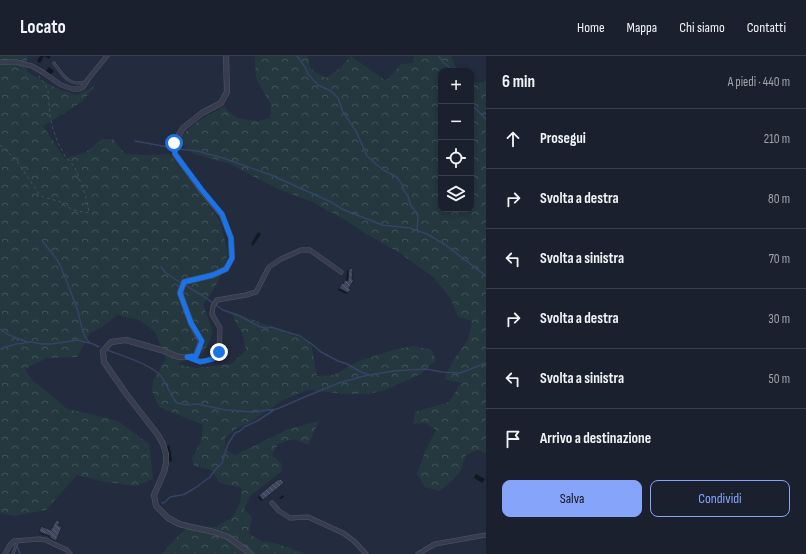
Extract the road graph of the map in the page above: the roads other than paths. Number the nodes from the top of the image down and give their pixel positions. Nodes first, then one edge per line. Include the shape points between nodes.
1 (107, 56) edge
2 (226, 56) edge
3 (0, 62) edge
4 (54, 62) dead end
5 (89, 78) junction
6 (341, 272) dead end
7 (187, 357) junction
8 (272, 502) dead end
9 (486, 535) edge
10 (18, 541) junction
11 (5, 554) edge
12 (13, 554) edge
13 (70, 554) edge
14 (251, 554) edge
15 (366, 554) edge
16 (418, 554) edge

1 - 5 street
2 - 7 street via 227,92 221,103 202,113 183,128 174,143 175,154 222,214 231,238 232,258 226,269 184,282 180,293 191,323 202,341 196,356
3 - 5 street via 22,64 47,75 57,84 73,89 80,89
4 - 5 lane via 66,79 72,82 83,83
6 - 7 street via 310,250 301,250 281,259 269,267 256,292 217,300 212,314 220,328 219,352 213,359 200,362
7 - 14 street via 126,340 111,342 103,351 104,362 163,444 166,463 154,495 156,506 168,518 179,524 228,537
8 - 15 street via 290,518 308,517 343,533
9 - 16 street via 435,544
10 - 11 street via 14,541
10 - 12 lane
10 - 13 street via 46,540

